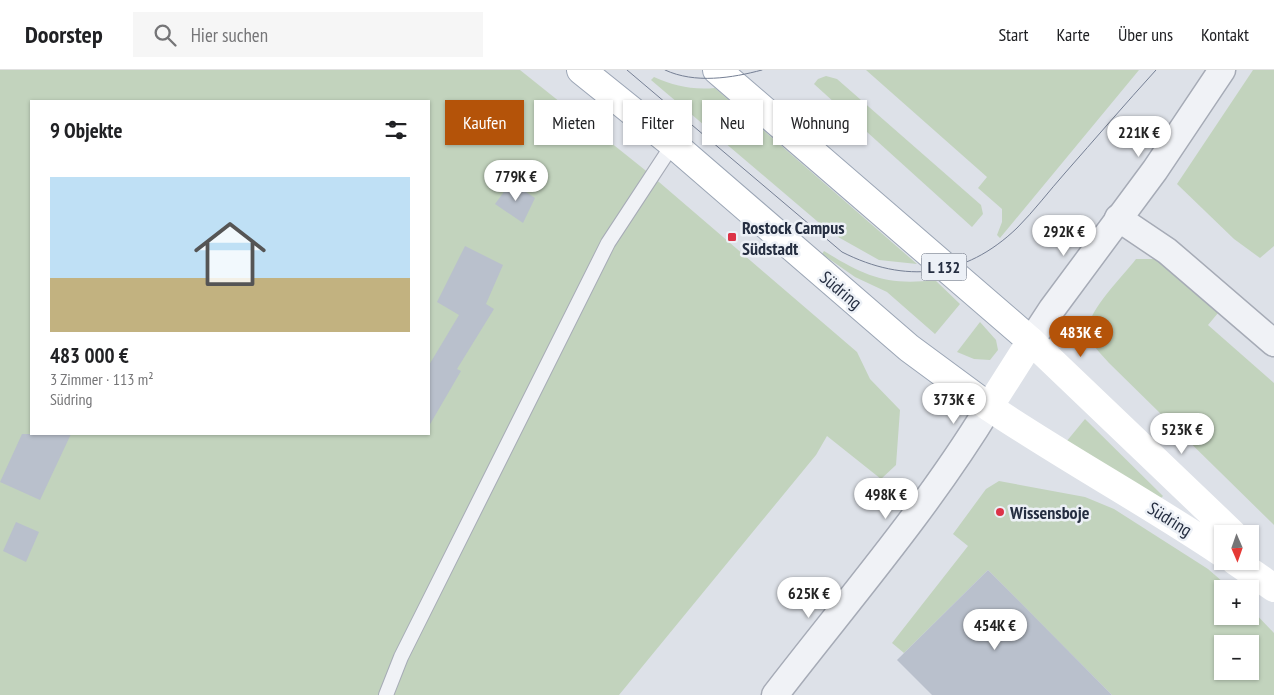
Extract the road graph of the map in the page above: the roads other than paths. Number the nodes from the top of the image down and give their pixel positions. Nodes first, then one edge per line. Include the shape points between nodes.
1 (582, 70) edge
2 (1222, 70) edge
3 (726, 73) edge
4 (623, 103) edge
5 (672, 145) edge
6 (674, 145) edge
7 (1118, 218) junction
8 (1032, 341) junction
9 (1274, 343) edge
10 (990, 407) junction
11 (1224, 525) edge
12 (1214, 548) edge
13 (1259, 564) edge
14 (1248, 570) edge
15 (1274, 582) edge
16 (1274, 588) edge
17 (386, 695) edge
18 (775, 695) edge

1 - 4 main road, Südring
2 - 7 street via 1155,170
3 - 8 main road, Südring / L 132
5 - 17 lane via 608,243 401,657
6 - 10 main road, Südring via 909,348
7 - 8 street
7 - 9 street via 1167,251
8 - 10 main road
8 - 11 main road, Südring / L 132
10 - 12 main road, Südring
10 - 18 street via 952,466
13 - 15 main road
14 - 16 main road

